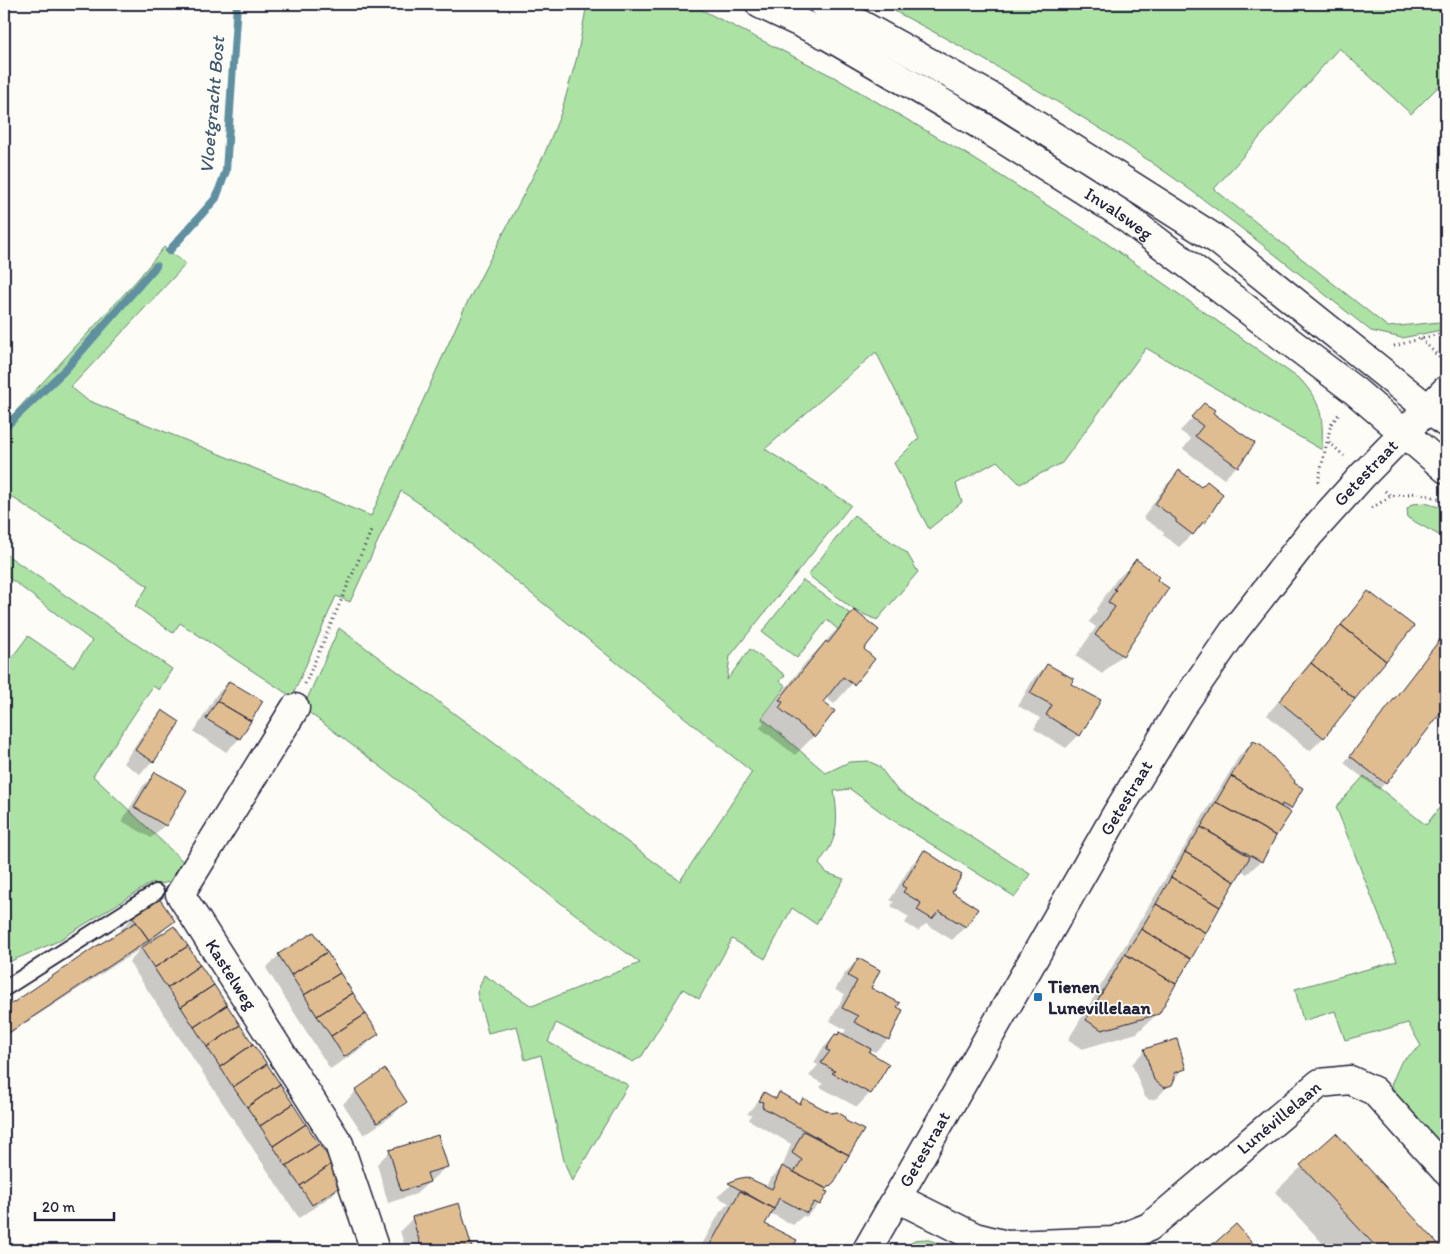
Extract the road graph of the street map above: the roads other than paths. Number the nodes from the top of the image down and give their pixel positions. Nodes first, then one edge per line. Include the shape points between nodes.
1 (760, 4) edge
2 (839, 7) edge
3 (1440, 407) edge
4 (1406, 433) junction
5 (1446, 469) edge
6 (295, 708) road end
7 (156, 892) dead end
8 (4, 989) edge
9 (1446, 1171) edge
10 (897, 1198) junction
11 (1136, 1242) edge
12 (375, 1250) edge
13 (867, 1250) edge

1 - 4 street, Invalsweg via 828,36 1120,213
2 - 3 street, Invalsweg via 995,99 1219,240
3 - 4 street, Getestraat
4 - 5 street, Invalsweg
4 - 10 street, Getestraat via 1309,535 1234,631 1180,709
6 - 12 street, Kastelweg via 180,894 339,1144
7 - 8 lane
9 - 11 street, Lunévillelaan via 1374,1091 1350,1080 1320,1083 1149,1227
10 - 11 street, Lunévillelaan via 975,1237 1007,1245
10 - 13 street, Getestraat

